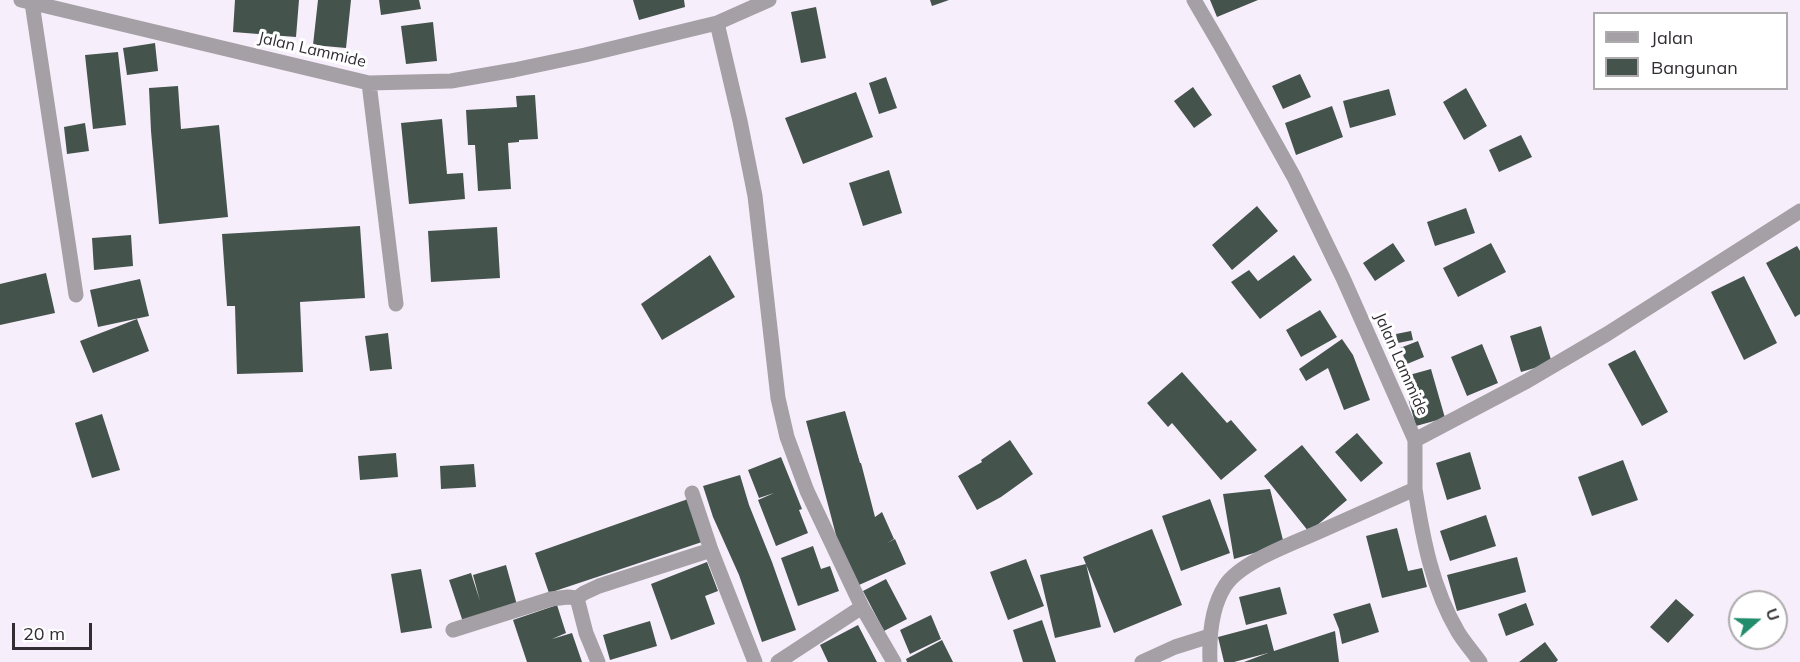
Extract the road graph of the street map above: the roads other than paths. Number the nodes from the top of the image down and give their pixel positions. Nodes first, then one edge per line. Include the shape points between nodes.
1 (769, 0) edge
2 (1194, 0) edge
3 (27, 1) edge
4 (717, 23) junction
5 (369, 83) junction
6 (1800, 211) edge
7 (76, 295) dead end
8 (396, 304) dead end
9 (1415, 440) junction
10 (1415, 489) junction
11 (692, 493) dead end
12 (711, 550) junction
13 (577, 598) junction
14 (862, 607) junction
15 (453, 630) dead end
16 (1210, 636) junction
17 (598, 662) edge
18 (755, 662) edge
19 (778, 662) edge
20 (894, 662) edge
21 (1142, 662) edge
22 (1210, 662) edge
23 (1480, 662) edge

1 - 4 street, Jalan Lammide
2 - 9 street, Jalan Lammide via 1294,177
3 - 5 street, Jalan Lammide
3 - 7 street
4 - 5 street, Jalan Lammide via 480,77
4 - 14 street via 755,196 778,398 787,437 807,491
5 - 8 street
6 - 9 street via 1607,334
9 - 10 street, Jalan Lammide
10 - 16 street via 1262,557 1234,576 1218,599
10 - 23 street, Jalan Lammide via 1436,586 1458,632
11 - 12 street
12 - 13 street via 599,586
12 - 18 street
13 - 15 street via 551,599
13 - 17 street
14 - 19 street
14 - 20 street
16 - 21 street
16 - 22 street

